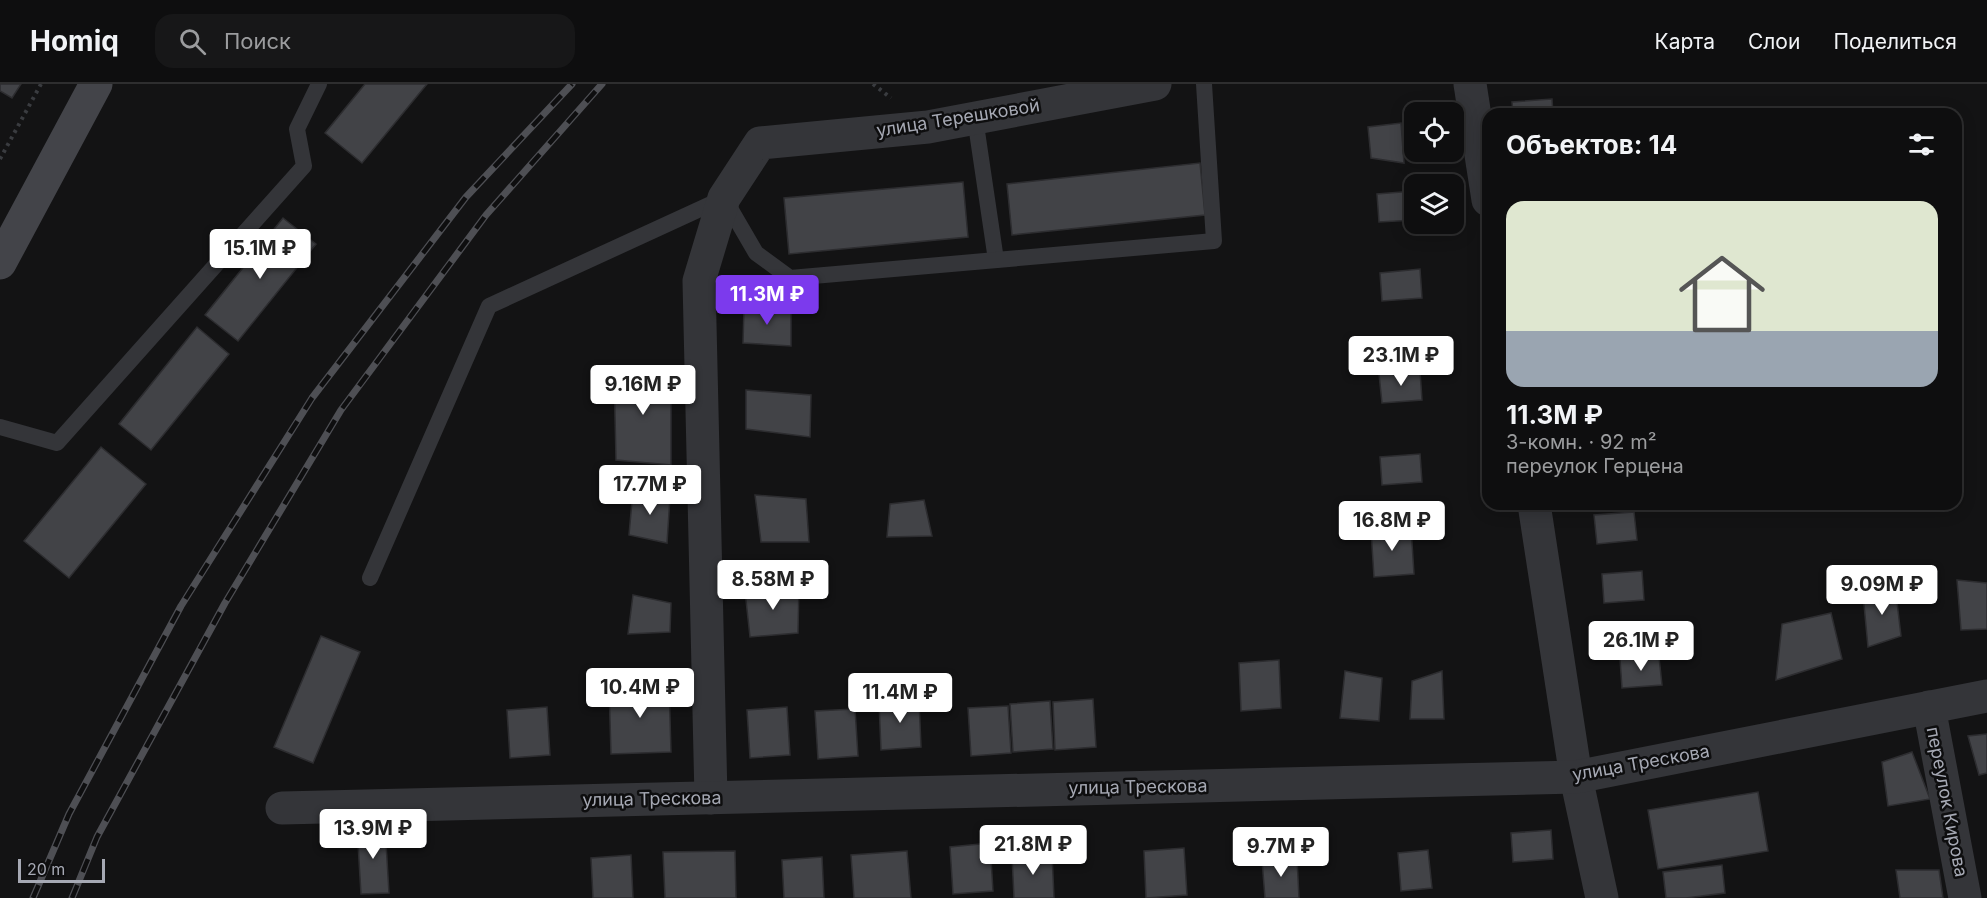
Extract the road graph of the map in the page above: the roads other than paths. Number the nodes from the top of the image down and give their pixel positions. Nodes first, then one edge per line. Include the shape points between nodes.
1 (96, 84) edge
2 (319, 84) edge
3 (1155, 84) edge
4 (1204, 84) edge
5 (1470, 84) edge
6 (975, 118) junction
7 (1482, 161) edge
8 (724, 198) junction
9 (996, 260) junction
10 (0, 263) edge
11 (0, 427) edge
12 (1535, 510) edge
13 (370, 578) dead end
14 (1987, 696) edge
15 (1929, 707) junction
16 (1576, 777) junction
17 (711, 798) junction
18 (282, 808) dead end
19 (1602, 898) edge
20 (1965, 898) edge

1 - 10 main road
2 - 11 lane via 297,129 304,166 57,443
3 - 6 street, улица Терешковой
4 - 9 lane via 1214,241
5 - 7 street
6 - 8 street, улица Терешковой via 928,127 760,143
6 - 9 lane
8 - 9 lane via 756,253 790,278
8 - 13 lane via 489,306
8 - 17 street via 699,281
12 - 16 street
14 - 15 street, улица Трескова
15 - 16 street, улица Трескова
15 - 20 street, переулок Кирова
16 - 17 street, улица Трескова
16 - 19 street
17 - 18 street, улица Трескова

